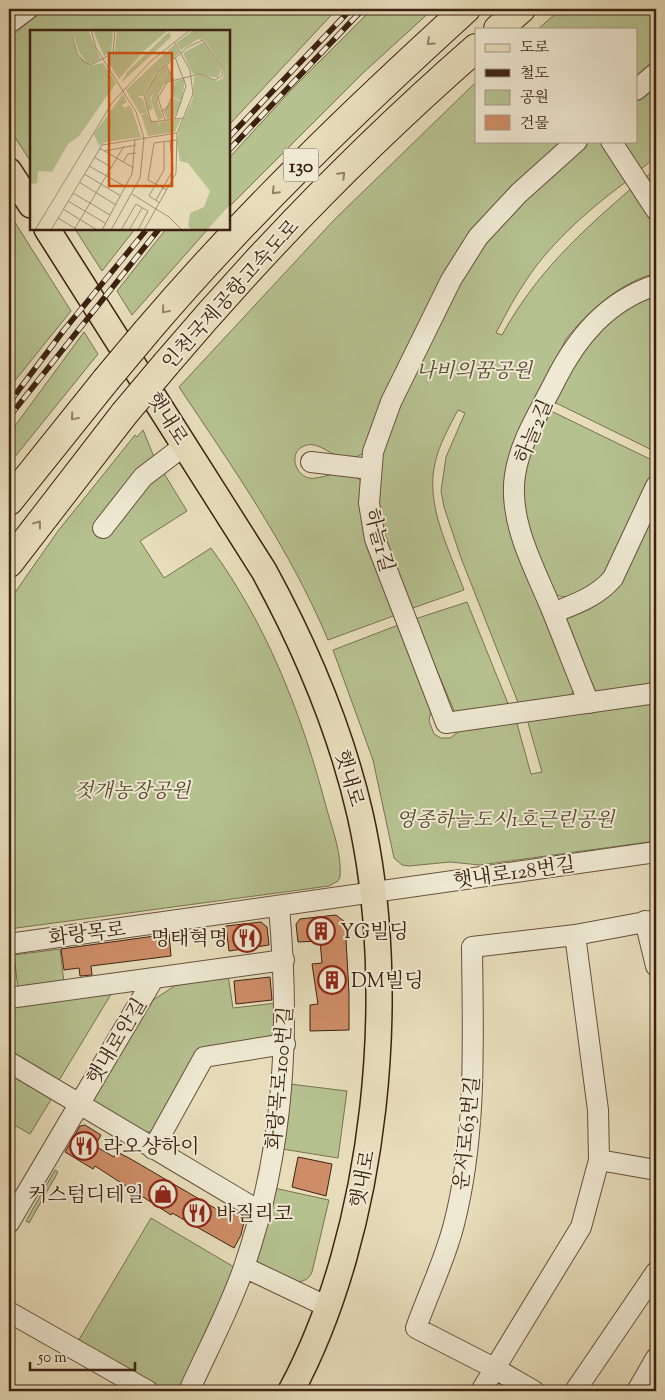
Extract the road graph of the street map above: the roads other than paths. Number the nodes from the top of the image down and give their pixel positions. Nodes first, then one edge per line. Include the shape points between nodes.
1 (28, 9) edge
2 (466, 9) edge
3 (521, 9) edge
4 (9, 23) edge
5 (499, 28) edge
6 (475, 49) edge
7 (656, 73) edge
8 (638, 88) edge
9 (577, 142) edge
10 (612, 142) edge
11 (9, 171) edge
12 (30, 203) edge
13 (656, 210) edge
14 (48, 230) edge
15 (656, 285) edge
16 (185, 446) junction
17 (311, 462) dead end
18 (370, 469) junction
19 (656, 486) edge
20 (9, 501) edge
21 (103, 528) dead end
22 (9, 563) edge
23 (553, 613) junction
24 (656, 694) edge
25 (589, 703) junction
26 (656, 852) edge
27 (373, 892) junction
28 (279, 907) junction
29 (651, 920) edge
30 (575, 935) junction
31 (9, 944) edge
32 (284, 960) junction
33 (656, 966) edge
34 (154, 978) junction
35 (9, 998) edge
36 (285, 1044) junction
37 (9, 1062) edge
38 (78, 1104) junction
39 (153, 1149) junction
40 (599, 1160) junction
41 (656, 1170) edge
42 (15, 1198) edge
43 (259, 1211) junction
44 (9, 1223) edge
45 (244, 1267) junction
46 (656, 1272) edge
47 (328, 1307) junction
48 (9, 1312) edge
49 (656, 1358) edge
50 (494, 1368) junction
51 (148, 1391) edge
52 (188, 1391) edge
53 (291, 1391) edge
54 (481, 1391) edge
55 (534, 1391) edge
56 (575, 1391) edge
57 (637, 1391) edge

1 - 4 street
2 -> 20 highway, 인천국제공항고속도로 / 130, bridge via 386,82 222,246 106,380
3 - 5 highway
22 -> 6 highway, 인천국제공항고속도로 / 130, bridge via 124,414 210,313 380,137
7 - 8 street
9 - 18 street, 하늘1길 via 496,216 464,258 391,402
10 - 13 street
11 - 12 main road
14 - 16 main road, 햇내로
15 - 23 street, 하늘2길 via 613,306 574,347 535,420 518,461 514,494 519,529
16 - 21 street via 143,477
16 - 27 main road, 햇내로 via 264,571 312,664 353,786
17 - 18 street
18 - 25 street, 하늘1길 via 369,503 376,539 446,724
19 - 23 street via 612,578 590,598
23 - 25 street, 하늘2길
24 - 25 street, 하늘1길
26 - 27 street, 햇내로128번길
27 - 28 street, 화랑목로
27 - 47 main road, 햇내로 via 378,1003 371,1122 354,1217
28 - 31 street, 화랑목로
28 - 32 street, 화랑목로100번길
29 - 30 street, 운서로63번길
29 - 33 street, 운서로63번길
30 - 40 street via 598,1110
30 - 50 street, 운서로63번길 via 472,947 473,1062 469,1139 454,1225 416,1328
32 - 34 street
32 - 36 street, 화랑목로100번길
34 - 35 street
34 - 38 street, 햇내로안길
36 - 39 street via 204,1057
36 - 43 street, 화랑목로100번길 via 274,1155
37 - 38 street
38 - 39 street, 햇내로안길
38 - 42 street, 햇내로안길
39 - 43 street, 햇내로안길
40 - 41 street
40 - 50 street via 581,1227
42 - 44 street, 햇내로안길
43 - 45 street, 화랑목로100번길
45 - 47 street
45 - 52 street, 화랑목로100번길
46 - 56 street
47 - 53 main road, 햇내로
48 - 51 street
49 - 57 street
50 - 54 street
50 - 55 street, 운서로63번길

